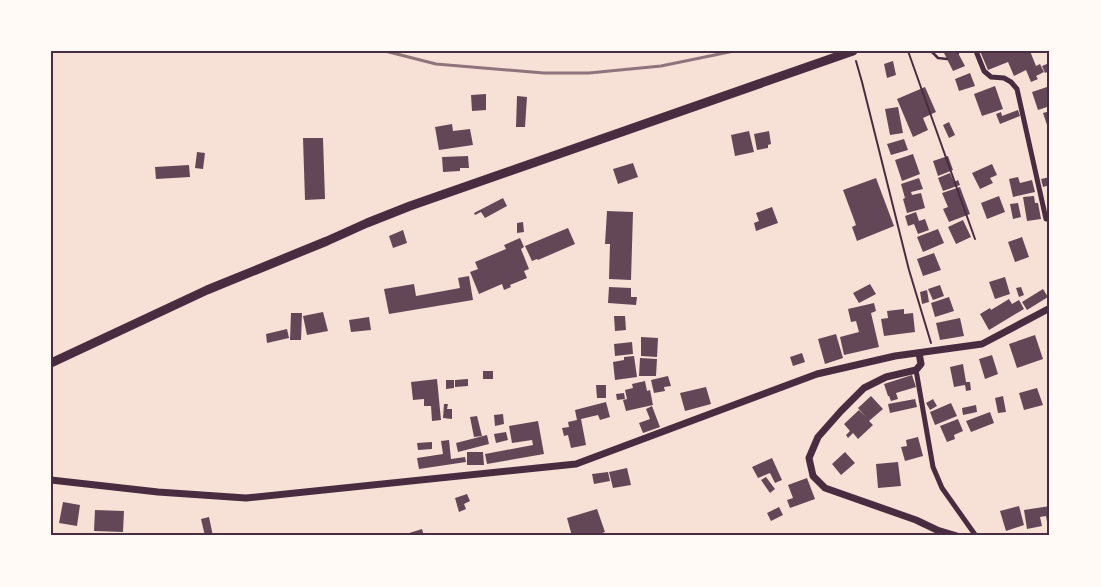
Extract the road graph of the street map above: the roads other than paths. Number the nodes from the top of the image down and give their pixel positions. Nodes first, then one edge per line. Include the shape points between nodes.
1 (932, 51) edge
2 (976, 51) edge
3 (837, 54) edge
4 (854, 55) edge
5 (948, 60) dead end
6 (1046, 219) dead end
7 (1050, 308) edge
8 (919, 353) junction
9 (51, 363) edge
10 (916, 370) junction
11 (51, 480) edge
12 (957, 536) edge
13 (976, 536) edge

1 - 5 lane via 938,58
2 - 6 street via 984,71 991,77 1004,78 1017,89
3 - 4 main road
3 - 9 main road via 410,206 206,290
7 - 8 street via 982,344
8 - 10 street via 920,364
8 - 11 street via 817,374 576,464 246,498
10 - 12 street via 886,377 864,388 841,411 818,438 809,458 813,476 825,488
10 - 13 street via 933,467 942,488

